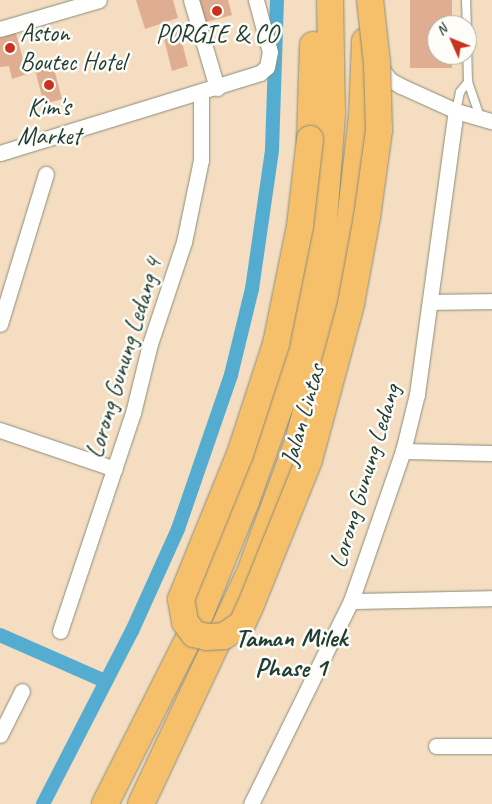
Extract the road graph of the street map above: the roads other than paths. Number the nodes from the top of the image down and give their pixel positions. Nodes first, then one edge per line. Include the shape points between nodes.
1 (98, 0) edge
2 (191, 0) edge
3 (256, 0) edge
4 (313, 0) edge
5 (330, 0) edge
6 (366, 0) edge
7 (370, 0) edge
8 (466, 0) edge
9 (467, 15) edge
10 (0, 28) edge
11 (330, 58) junction
12 (378, 63) junction
13 (468, 65) edge
14 (468, 82) junction
15 (217, 88) junction
16 (201, 92) junction
17 (456, 111) junction
18 (486, 118) edge
19 (311, 130) junction
20 (0, 153) edge
21 (46, 174) dead end
22 (492, 301) edge
23 (431, 302) junction
24 (0, 324) edge
25 (0, 430) edge
26 (403, 451) junction
27 (492, 453) edge
28 (115, 469) junction
29 (492, 598) edge
30 (351, 601) junction
31 (60, 631) dead end
32 (22, 691) dead end
33 (0, 735) edge
34 (436, 746) dead end
35 (492, 746) edge
36 (105, 801) edge
37 (140, 804) edge
38 (252, 804) edge

1 - 10 street
2 - 15 street
3 - 15 street via 270,52 267,67 260,73
4 - 19 highway
5 - 11 highway, Jalan Lintas
6 - 37 highway, Jalan Lintas via 362,116 350,220 333,307 298,442 249,575
7 - 12 highway, bridge
8 - 9 lane
11 - 19 highway
11 - 36 highway, Jalan Lintas via 332,113 323,234 298,356 246,502 198,620
12 - 17 street via 390,80
12 - 19 highway, bridge via 379,130 368,216 351,304 309,460 242,624 224,636 207,637 194,634 185,622 181,599 240,454 276,344 300,226
13 - 14 lane
14 - 17 lane via 460,92
14 - 18 lane
15 - 16 street
16 - 20 street
16 - 28 street, Lorong Gunung Ledang 4 via 201,160 184,242 150,344
17 - 18 street
17 - 23 street, Lorong Gunung Ledang
21 - 24 street
22 - 23 street
23 - 26 street, Lorong Gunung Ledang via 417,394
25 - 28 street
26 - 27 street
26 - 30 street, Lorong Gunung Ledang
28 - 31 street, Lorong Gunung Ledang 4
29 - 30 street
30 - 38 street, Lorong Gunung Ledang
32 - 33 street
34 - 35 street

